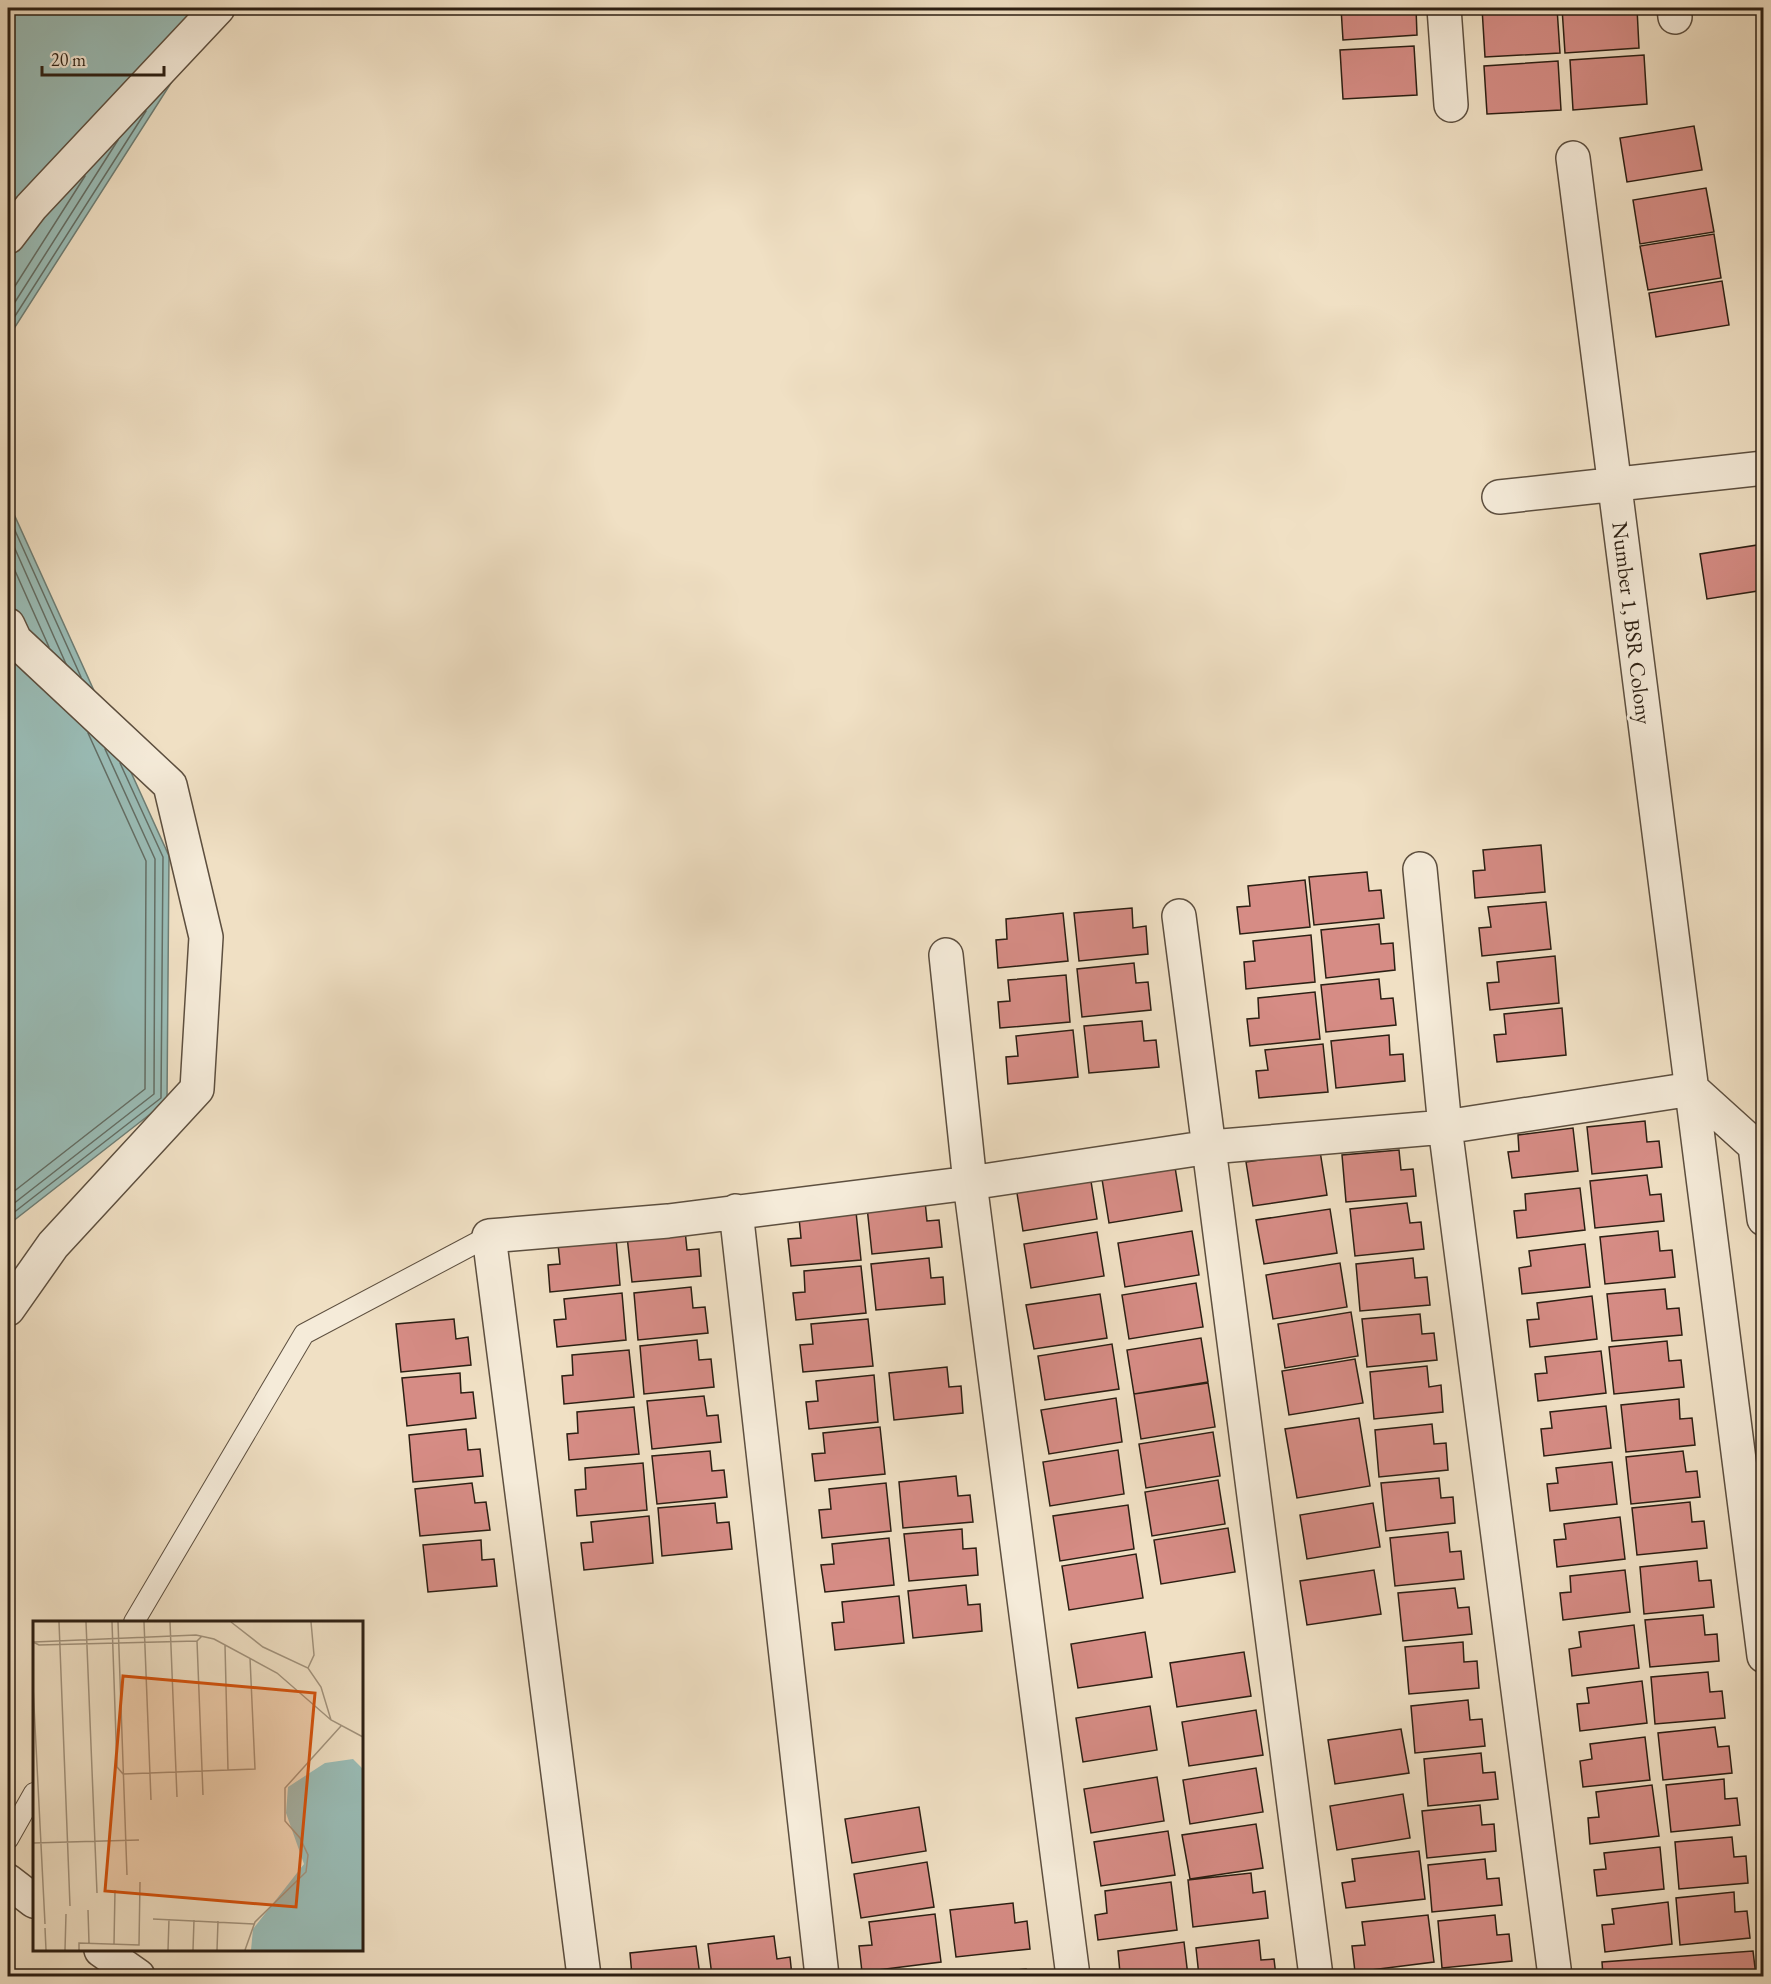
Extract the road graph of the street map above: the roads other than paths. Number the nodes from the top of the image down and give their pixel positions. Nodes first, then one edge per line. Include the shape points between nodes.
1 (218, 8) edge
2 (1444, 8) edge
3 (1451, 105) dead end
4 (1573, 158) dead end
5 (8, 237) edge
6 (1764, 468) edge
7 (1614, 483) junction
8 (1499, 497) dead end
9 (8, 625) edge
10 (1420, 869) dead end
11 (1179, 916) dead end
12 (946, 955) dead end
13 (1692, 1089) junction
14 (1445, 1128) junction
15 (1210, 1147) junction
16 (970, 1183) junction
17 (736, 1211) junction
18 (1764, 1219) edge
19 (489, 1236) junction
20 (8, 1309) edge
21 (136, 1621) edge
22 (1764, 1656) edge
23 (33, 1795) edge
24 (8, 1839) edge
25 (8, 1881) edge
26 (33, 1900) edge
27 (102, 1951) edge
28 (138, 1977) edge
29 (584, 1977) edge
30 (822, 1977) edge
31 (1072, 1977) edge
32 (1316, 1977) edge
33 (1555, 1977) edge

1 - 5 street via 31,207
2 - 3 street
4 - 7 street, Number 1, BSR Colony
6 - 7 street
7 - 8 street
7 - 13 street, Number 1, BSR Colony
9 - 20 street via 15,640 170,785 206,937 197,1089 53,1245
10 - 14 street
11 - 15 street
12 - 16 street
13 - 14 street
13 - 18 street via 1755,1146
13 - 22 street, Number 1, BSR Colony
14 - 15 street
14 - 33 street
15 - 16 street
15 - 32 street
16 - 17 street
16 - 31 street
17 - 19 street via 668,1221
17 - 30 street
19 - 21 lane via 304,1334
19 - 29 street
23 - 24 lane
25 - 26 street
27 - 28 street

